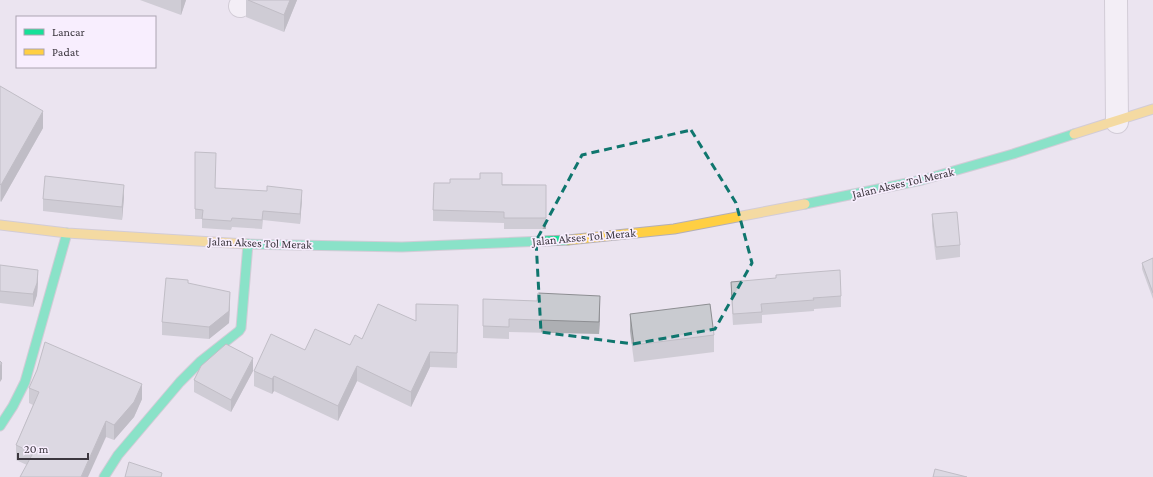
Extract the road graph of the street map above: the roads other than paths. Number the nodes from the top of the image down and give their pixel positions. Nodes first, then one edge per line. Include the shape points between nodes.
1 (1116, 0) edge
2 (1153, 109) edge
3 (1117, 122) junction
4 (0, 225) edge
5 (67, 232) junction
6 (248, 244) junction
7 (0, 426) edge
8 (104, 477) edge

1 - 3 street
2 - 3 main road, Jalan Akses Tol Merak
3 - 6 main road, Jalan Akses Tol Merak via 922,180 674,228 555,241 402,247
4 - 5 main road, Jalan Akses Tol Merak
5 - 6 main road, Jalan Akses Tol Merak
5 - 7 main road via 25,382
6 - 8 main road via 241,328 214,349 175,387 120,453

